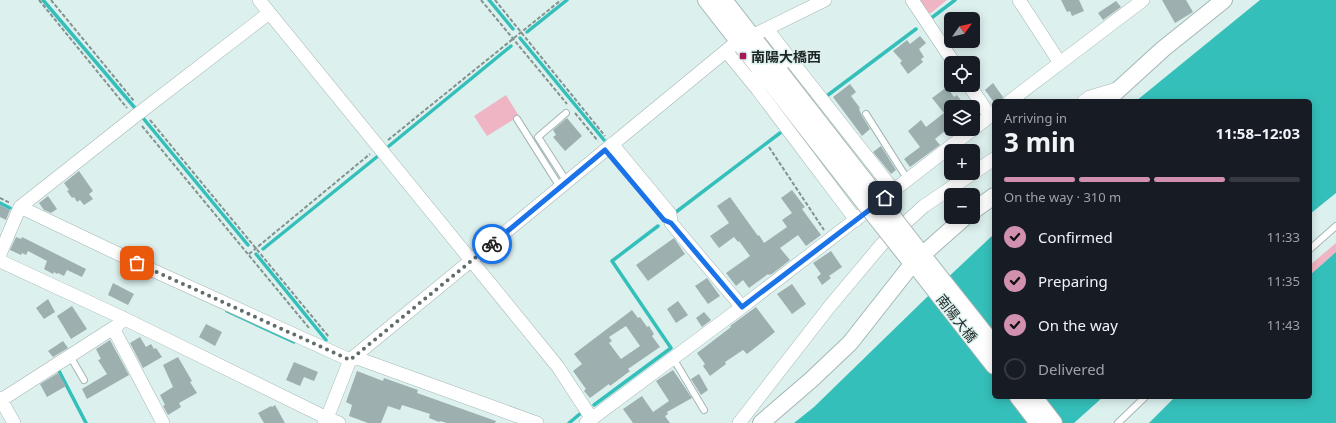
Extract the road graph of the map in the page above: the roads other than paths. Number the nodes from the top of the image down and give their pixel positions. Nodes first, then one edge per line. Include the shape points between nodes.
1 (259, 0) edge
2 (706, 0) edge
3 (724, 0) edge
4 (825, 0) edge
5 (912, 0) edge
6 (1019, 0) edge
7 (1142, 0) edge
8 (1224, 0) edge
9 (269, 13) junction
10 (746, 39) junction
11 (949, 56) edge
12 (791, 60) junction
13 (1060, 63) junction
14 (766, 65) junction
15 (1121, 88) junction
16 (758, 90) junction
17 (974, 92) edge
18 (1013, 99) edge
19 (1087, 99) edge
20 (1108, 99) edge
21 (566, 113) dead end
22 (866, 114) dead end
23 (992, 115) edge
24 (517, 119) dead end
25 (609, 147) junction
26 (992, 160) edge
27 (908, 180) junction
28 (563, 184) junction
29 (894, 190) junction
30 (992, 197) edge
31 (980, 206) edge
32 (20, 207) junction
33 (856, 220) junction
34 (957, 224) edge
35 (1336, 226) edge
36 (1312, 246) edge
37 (0, 254) edge
38 (918, 259) junction
39 (471, 260) junction
40 (0, 261) edge
41 (742, 307) junction
42 (123, 318) junction
43 (113, 328) junction
44 (992, 343) edge
45 (70, 356) junction
46 (673, 358) junction
47 (352, 359) junction
48 (992, 363) edge
49 (84, 380) dead end
50 (1, 399) edge
51 (1020, 399) edge
52 (1036, 399) edge
53 (1143, 399) edge
54 (704, 410) dead end
55 (592, 420) edge
56 (326, 421) edge
57 (14, 423) edge
58 (164, 423) edge
59 (339, 423) edge
60 (537, 423) edge
61 (739, 423) edge
62 (761, 423) edge
63 (1038, 423) edge
64 (1054, 423) edge
65 (1118, 423) edge

1 - 9 street
2 - 10 street
3 - 10 street
4 - 10 street
5 - 11 street
6 - 13 street
7 - 13 street
8 - 15 street via 1163,49
9 - 32 street
9 - 39 street
10 - 12 street
10 - 14 street
10 - 16 street
10 - 25 street
12 - 14 street
12 - 29 street
13 - 18 street
14 - 16 street
14 - 38 street, bridge
15 - 19 street
15 - 20 street
16 - 33 street
17 - 23 street
21 - 28 lane via 538,137
22 - 27 lane
23 - 27 street
24 - 28 lane
25 - 28 street
25 - 41 street via 670,214 671,223
26 - 61 street via 924,206 882,244
27 - 29 street
28 - 39 street
29 - 33 street
30 - 31 street
32 - 37 street
32 - 47 street via 150,270
33 - 41 street
34 - 38 street
35 - 36 lane
38 - 44 street, 南陽大橋
38 - 48 street, 南陽大橋
38 - 62 street via 850,343
39 - 47 street
39 - 55 street via 558,367
40 - 42 street
41 - 46 street
42 - 43 street
42 - 56 street
43 - 45 street
43 - 58 street
45 - 49 lane
45 - 50 street
46 - 54 lane
46 - 55 street
47 - 56 street
47 - 60 street
50 - 57 street
51 - 63 street
52 - 64 street
53 - 65 lane
56 - 59 street

